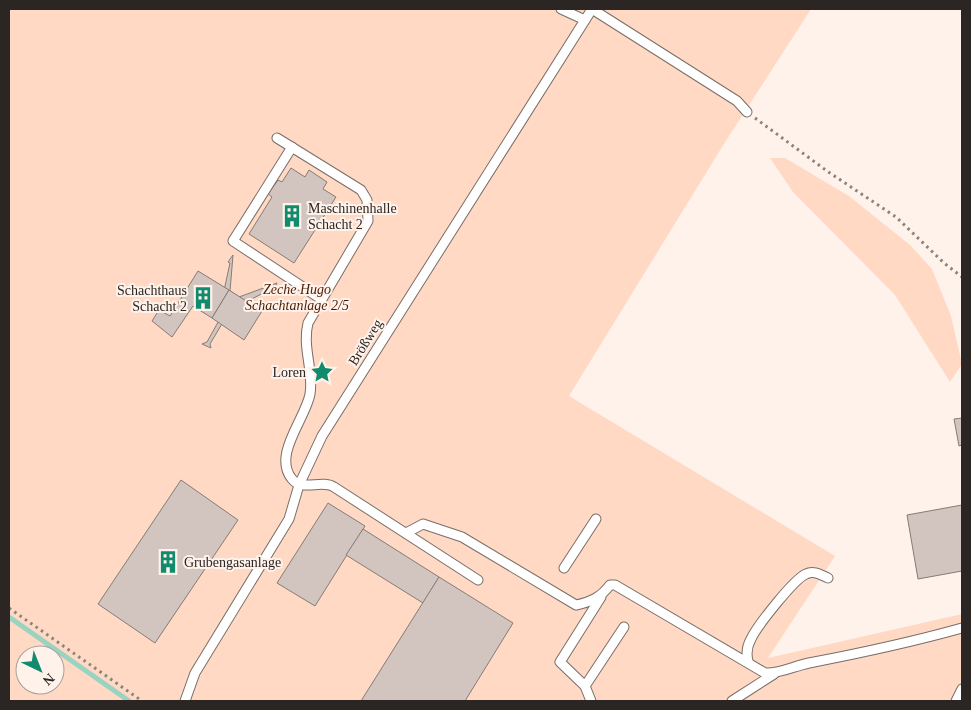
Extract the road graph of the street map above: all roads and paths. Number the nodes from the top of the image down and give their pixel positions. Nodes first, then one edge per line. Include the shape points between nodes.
1 (561, 9) edge
2 (592, 9) edge
3 (585, 20) junction
4 (747, 112) joint
5 (277, 138) dead end
6 (292, 147) junction
7 (962, 277) edge
8 (321, 299) junction
9 (299, 485) junction
10 (596, 520) dead end
11 (406, 533) junction
12 (564, 568) dead end
13 (828, 578) dead end
14 (478, 580) dead end
15 (603, 594) junction
16 (9, 608) edge
17 (624, 627) dead end
18 (962, 628) edge
19 (748, 661) junction
20 (774, 674) junction
21 (585, 686) junction
22 (962, 690) edge
23 (142, 701) edge
24 (185, 701) edge
25 (591, 701) edge
26 (732, 701) edge
27 (956, 701) edge

1 - 3 lane
2 - 3 lane, Brößweg
2 - 4 lane via 737,101
3 - 9 lane, Brößweg via 322,436
4 - 7 path via 896,217
5 - 6 lane
6 - 8 lane via 361,190 370,210 364,231
6 - 8 lane via 232,241
8 - 9 lane via 305,335 311,393 293,432 286,461 291,479
9 - 11 lane via 331,485
9 - 24 lane, Brößweg via 289,518 195,673
10 - 12 lane
11 - 14 lane
11 - 15 lane via 423,524 462,537 576,605 588,603
13 - 19 lane via 818,573 807,573 792,586 751,638 746,652
15 - 19 lane via 610,585 615,585
15 - 21 lane via 560,662
16 - 23 path
17 - 21 lane
18 - 20 lane via 795,666
19 - 20 lane via 759,671
20 - 26 lane
21 - 25 lane
22 - 27 lane

